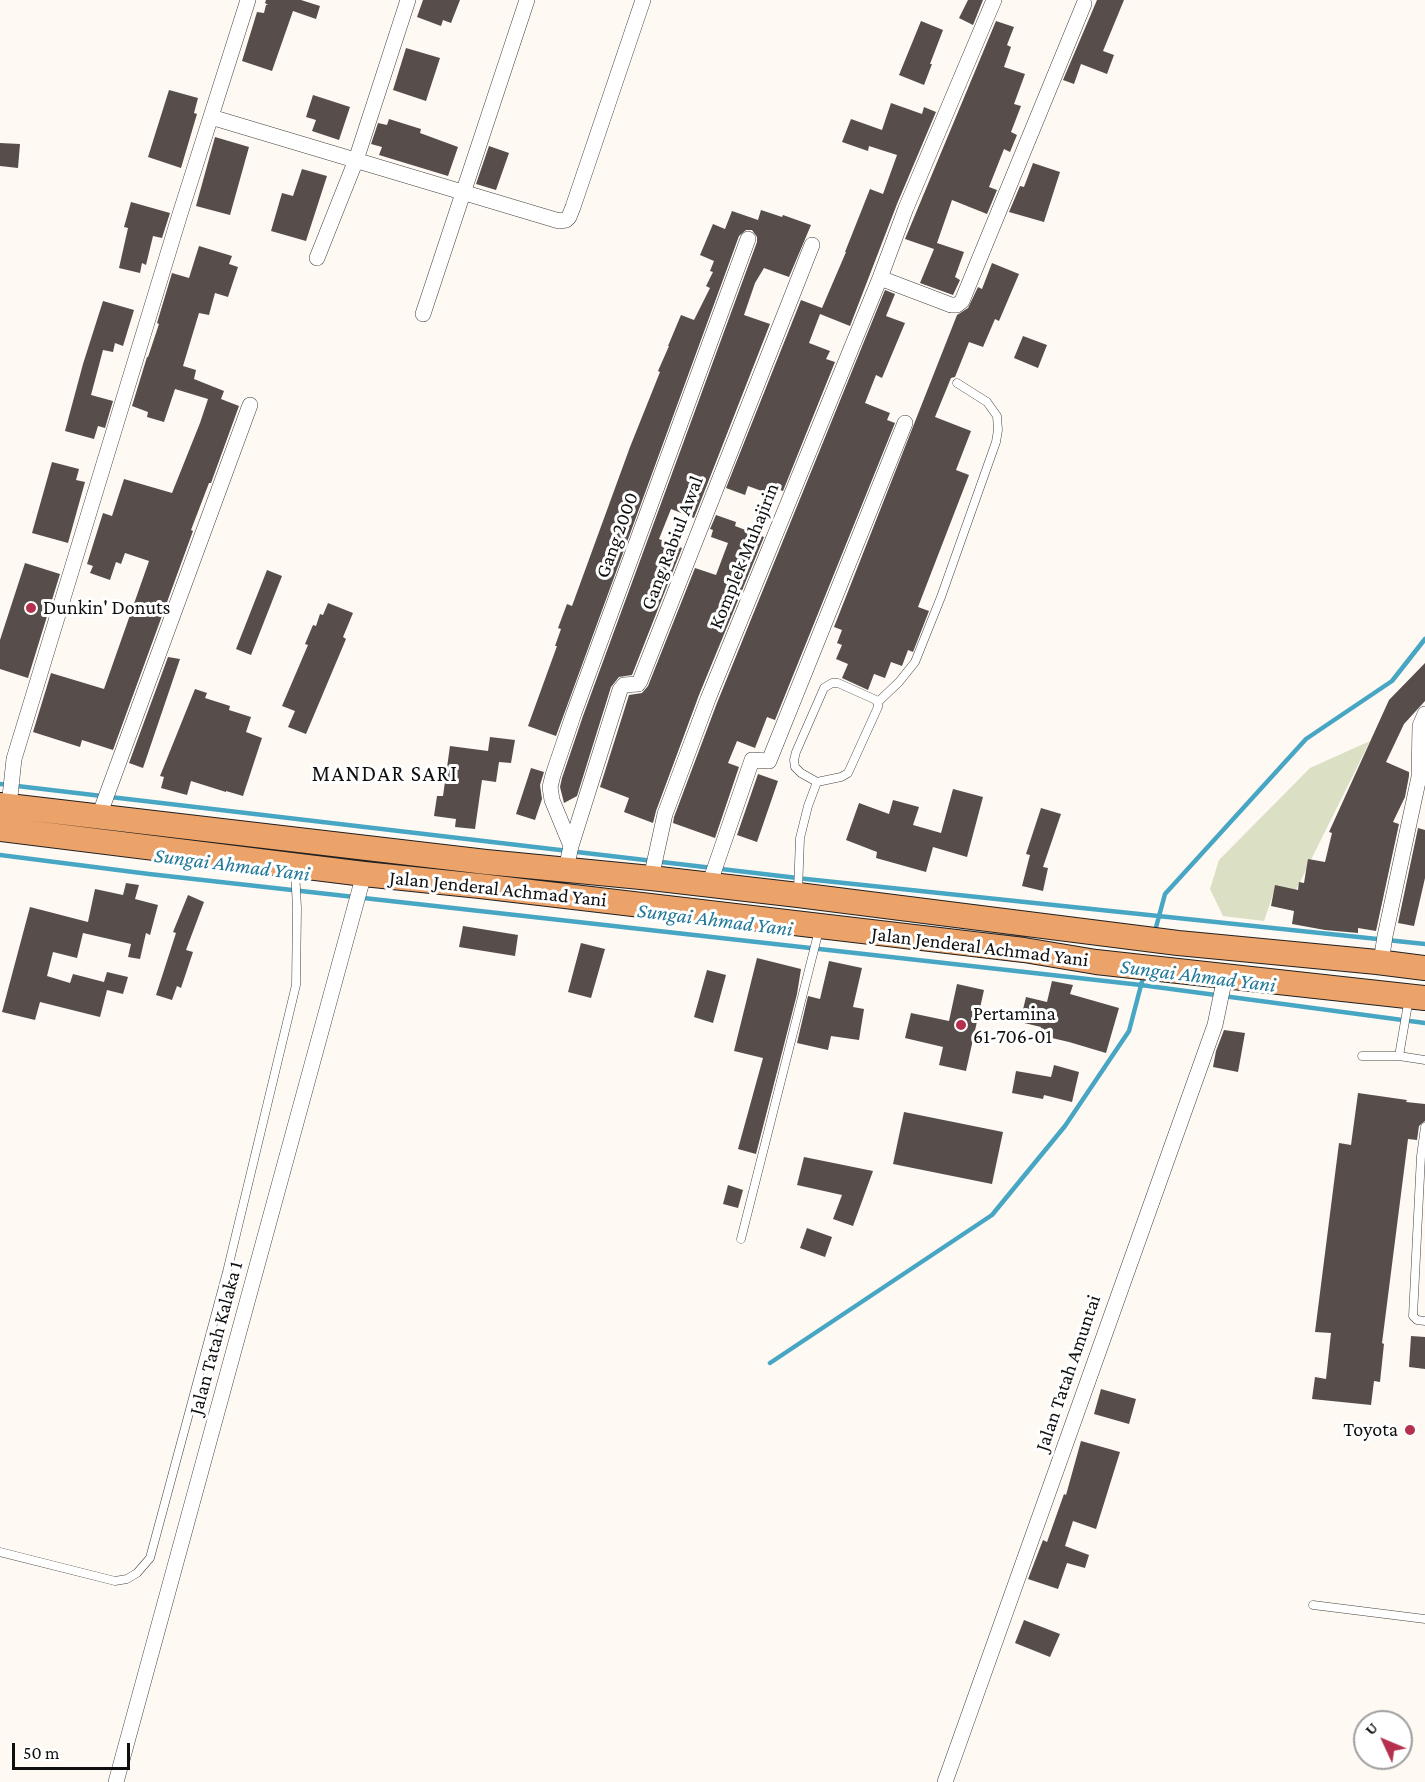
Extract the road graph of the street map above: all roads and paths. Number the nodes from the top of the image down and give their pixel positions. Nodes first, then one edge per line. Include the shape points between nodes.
1 (248, 0) edge
2 (408, 0) edge
3 (527, 0) edge
4 (643, 0) edge
5 (994, 0) edge
6 (1084, 4) dead end
7 (211, 117) junction
8 (356, 160) junction
9 (462, 192) junction
10 (748, 239) dead end
11 (812, 245) dead end
12 (317, 258) dead end
13 (880, 278) junction
14 (423, 314) dead end
15 (957, 383) dead end
16 (250, 405) dead end
17 (905, 423) dead end
18 (878, 702) junction
19 (1425, 714) edge
20 (817, 782) junction
21 (4, 806) edge
22 (101, 811) junction
23 (0, 830) edge
24 (568, 858) junction
25 (486, 862) junction
26 (654, 866) junction
27 (295, 873) junction
28 (712, 874) junction
29 (480, 886) junction
30 (360, 889) junction
31 (798, 889) junction
32 (818, 934) junction
33 (1383, 948) junction
34 (1425, 968) edge
35 (1222, 990) junction
36 (1414, 1002) edge
37 (1362, 1056) dead end
38 (1399, 1056) junction
39 (1425, 1060) edge
40 (1425, 1127) edge
41 (741, 1239) dead end
42 (1425, 1322) edge
43 (0, 1552) edge
44 (1313, 1605) dead end
45 (1425, 1619) edge
46 (116, 1782) edge
47 (945, 1782) edge

1 - 7 street
2 - 8 street
3 - 9 street
4 - 9 street via 569,217 559,221
5 - 13 street, Komplek Muhajirin
6 - 13 street via 962,301 951,305
7 - 8 street
7 - 21 street via 14,759
8 - 9 street
8 - 12 street
9 - 14 street
10 - 24 street, Gang 2000 via 553,775 552,800
11 - 24 street, Gang Rabiul Awal via 640,681 620,690
13 - 26 street, Komplek Muhajirin via 708,699 665,814
15 - 18 lane via 987,402 997,416 996,442 915,662
16 - 22 street
17 - 28 street via 769,761 752,760
18 - 20 lane via 848,773
18 - 20 lane via 838,683 824,688 794,760 801,773
19 - 33 street via 1420,726 1419,777
20 - 31 lane via 800,838
21 - 22 highway, Jalan Jenderal Achmad Yani
22 - 25 highway, Jalan Jenderal Achmad Yani
23 - 27 highway, Jalan Jenderal Achmad Yani
24 - 25 highway, Jalan Jenderal Achmad Yani
24 - 26 highway, Jalan Jenderal Achmad Yani
25 - 29 highway
26 - 28 highway, Jalan Jenderal Achmad Yani
27 - 30 highway, Jalan Jenderal Achmad Yani
27 - 43 lane via 296,985 226,1272 150,1558 137,1573 115,1581
28 - 31 highway, Jalan Jenderal Achmad Yani
29 - 30 highway, Jalan Jenderal Achmad Yani
29 - 32 highway, Jalan Jenderal Achmad Yani
30 - 46 street, Jalan Tatah Kalaka 1
31 - 33 highway, Jalan Jenderal Achmad Yani via 1178,943
32 - 35 highway, Jalan Jenderal Achmad Yani via 1024,950 1166,970
32 - 41 lane
33 - 34 highway, Jalan Jenderal Achmad Yani
35 - 36 highway, Jalan Jenderal Achmad Yani
35 - 47 street, Jalan Tatah Amuntai via 1215,1025
36 - 38 lane
37 - 38 lane
38 - 39 lane
40 - 42 lane via 1413,1316
44 - 45 lane

